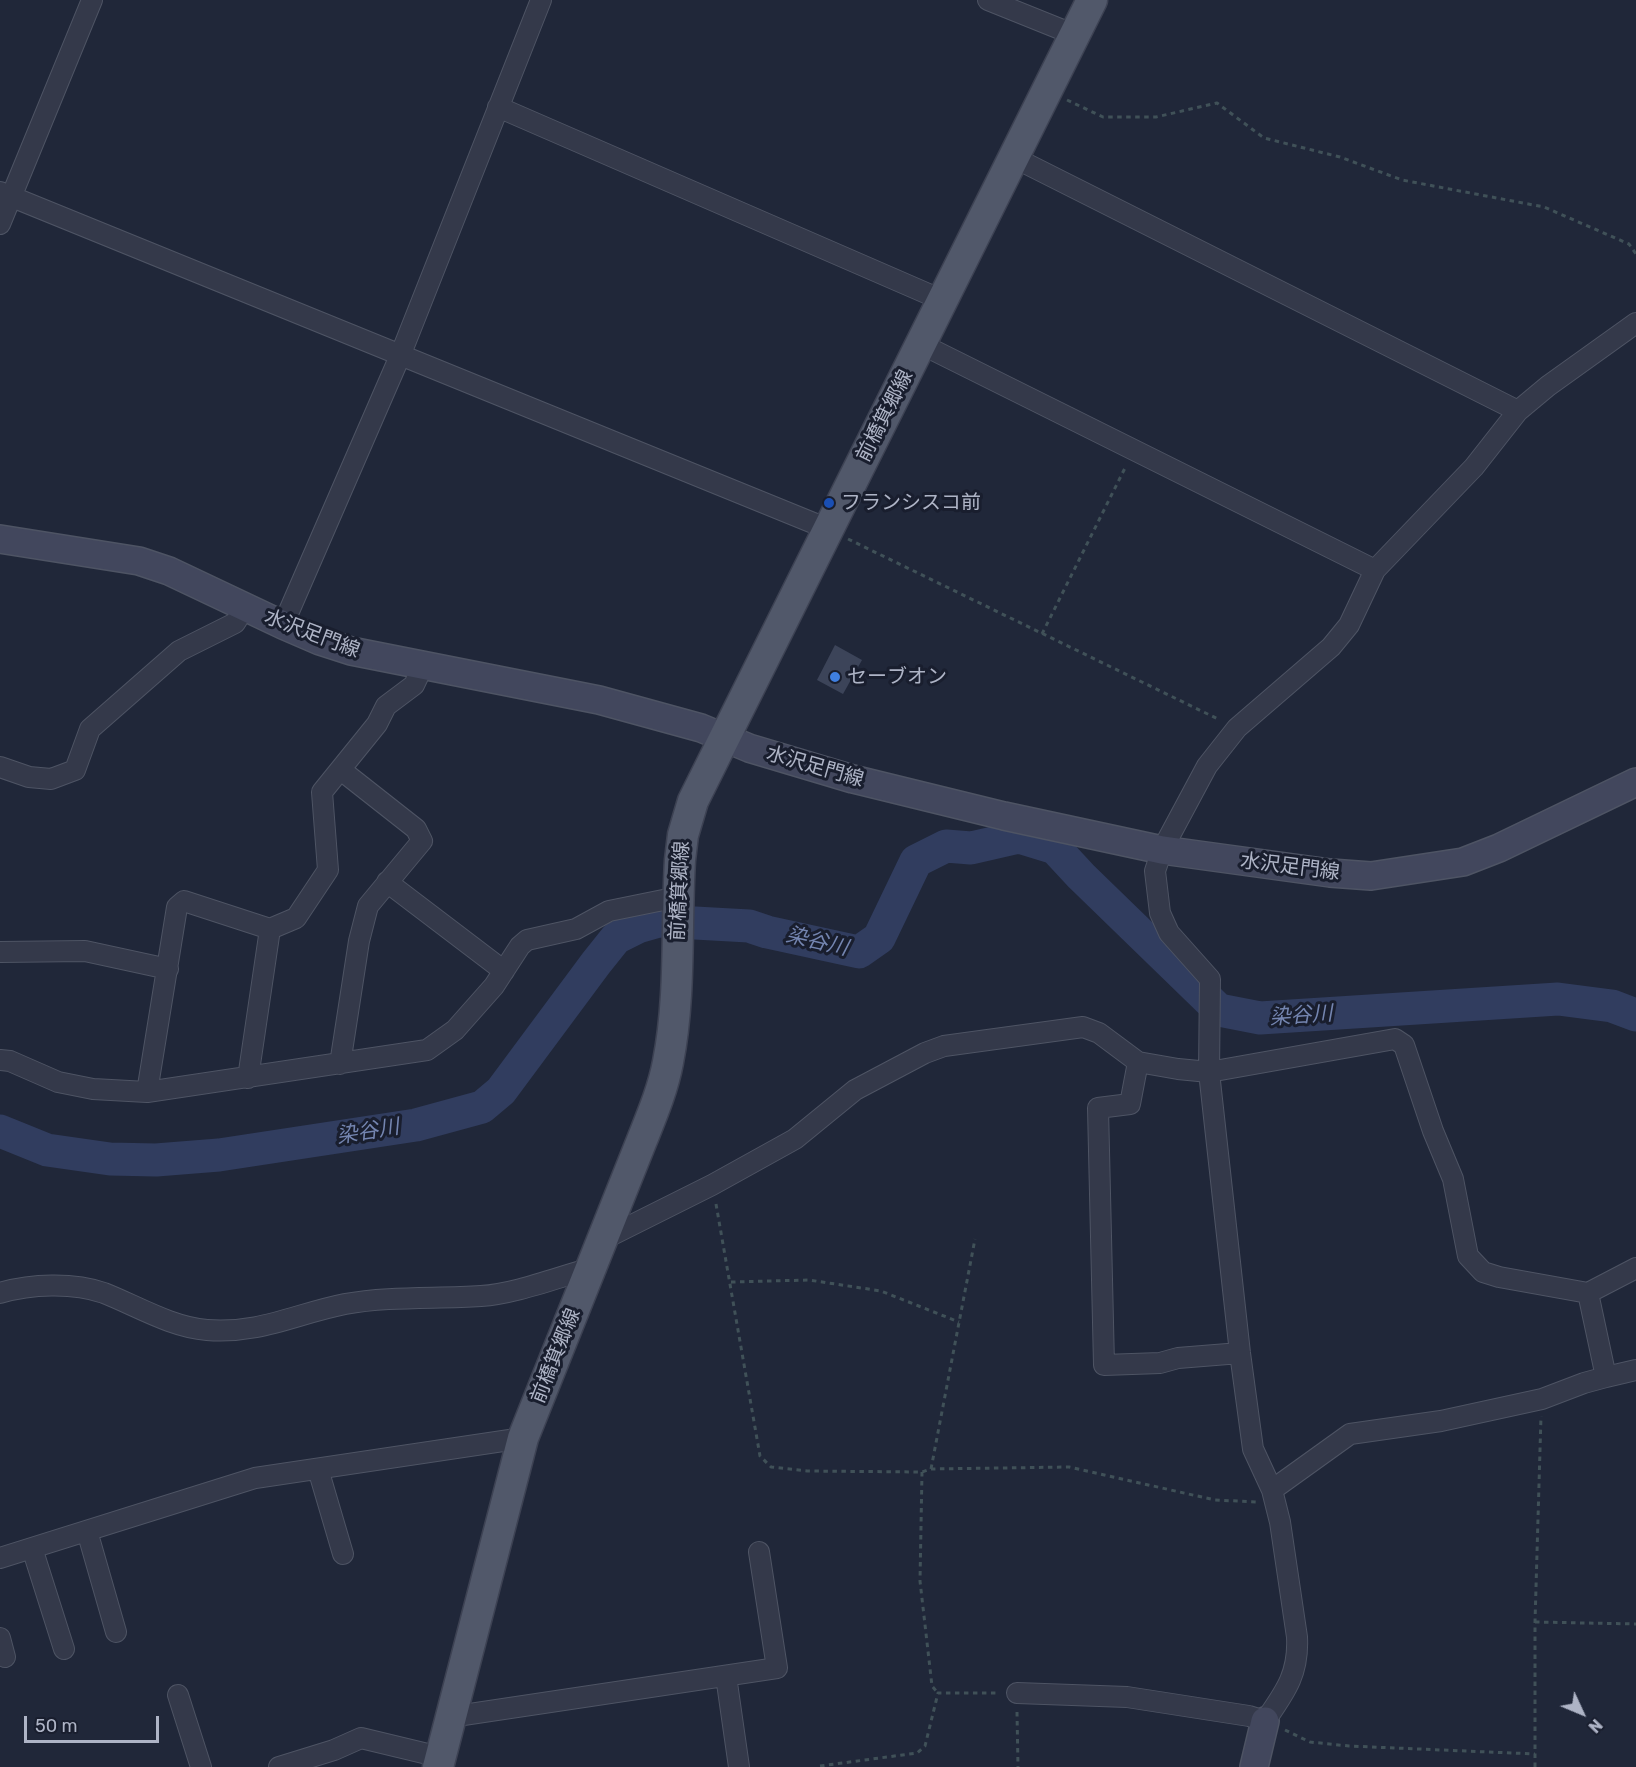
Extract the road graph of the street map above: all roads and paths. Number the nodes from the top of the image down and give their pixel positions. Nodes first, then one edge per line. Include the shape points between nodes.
1 (92, 0) edge
2 (541, 0) edge
3 (988, 0) edge
4 (1092, 0) edge
5 (1075, 36) junction
6 (1047, 91) junction
7 (498, 107) junction
8 (1015, 158) junction
9 (6, 195) edge
10 (0, 224) edge
11 (1636, 254) edge
12 (942, 300) junction
13 (1636, 323) edge
14 (921, 344) junction
15 (400, 356) junction
16 (1518, 411) junction
17 (1134, 451) junction
18 (828, 529) junction
19 (0, 540) edge
20 (1375, 570) junction
21 (245, 607) junction
22 (283, 625) junction
23 (1042, 634) junction
24 (423, 666) junction
25 (1237, 728) junction
26 (724, 738) junction
27 (0, 768) edge
28 (341, 770) junction
29 (1636, 782) edge
30 (1162, 850) junction
31 (387, 882) junction
32 (677, 902) junction
33 (270, 929) junction
34 (0, 952) edge
35 (168, 969) junction
36 (504, 971) junction
37 (0, 1060) edge
38 (1138, 1062) junction
39 (340, 1064) junction
40 (1209, 1072) junction
41 (248, 1078) junction
42 (147, 1092) junction
43 (712, 1185) junction
44 (604, 1239) junction
45 (975, 1239) dead end
46 (592, 1268) junction
47 (1636, 1268) edge
48 (731, 1282) junction
49 (0, 1293) edge
50 (1588, 1293) junction
51 (959, 1322) junction
52 (1240, 1353) junction
53 (1636, 1370) edge
54 (1606, 1377) junction
55 (1542, 1399) junction
56 (523, 1438) junction
57 (318, 1469) junction
58 (931, 1469) junction
59 (922, 1472) junction
60 (1272, 1490) junction
61 (87, 1531) junction
62 (32, 1548) junction
63 (759, 1552) dead end
64 (343, 1554) dead end
65 (0, 1558) edge
66 (1535, 1622) junction
67 (1636, 1624) edge
68 (116, 1632) dead end
69 (64, 1649) dead end
70 (726, 1676) junction
71 (938, 1693) junction
72 (1017, 1693) junction
73 (178, 1695) dead end
74 (450, 1718) junction
75 (1265, 1721) junction
76 (1535, 1754) junction
77 (439, 1762) edge
78 (820, 1766) edge
79 (201, 1767) edge
80 (279, 1767) edge
81 (739, 1767) edge
82 (1018, 1767) edge
83 (1254, 1767) edge
84 (1535, 1767) edge

1 - 9 street
2 - 7 street
3 - 5 street
4 - 5 main road, 前橋箕郷線
5 - 6 main road, 前橋箕郷線
6 - 8 main road, 前橋箕郷線
6 - 11 path via 1103,117 1156,117 1217,103 1264,138 1340,157 1402,180 1544,207 1629,244
7 - 12 street
7 - 15 street
8 - 12 main road, 前橋箕郷線
8 - 16 street
9 - 10 street
9 - 15 street
12 - 14 main road, 前橋箕郷線
13 - 16 street
14 - 17 street
14 - 18 main road, 前橋箕郷線
15 - 18 street
15 - 22 street
16 - 20 street via 1474,467
17 - 20 street
17 - 23 path
18 - 23 path
18 - 26 main road, 前橋箕郷線
19 - 21 main road, 水沢足門線 via 139,561
20 - 25 street via 1349,625 1330,647
21 - 22 main road, 水沢足門線
21 - 27 street via 235,623 178,651 90,729 75,770 51,779
22 - 24 main road, 水沢足門線 via 351,651
23 - 25 path
24 - 26 main road, 水沢足門線 via 599,700
24 - 28 street via 414,685 386,706
25 - 30 street via 1207,766
26 - 30 main road, 水沢足門線 via 853,779
26 - 32 main road, 前橋箕郷線 via 686,824
28 - 31 street via 416,830 422,841
28 - 33 street via 322,792 328,870 296,918
29 - 30 main road, 水沢足門線 via 1463,862 1371,876
30 - 40 street via 1155,871 1160,913 1169,933 1210,979
31 - 36 street
31 - 39 street via 368,906
32 - 36 street via 609,911 576,929 527,940
32 - 44 main road, 前橋箕郷線 via 675,1013 668,1062
33 - 35 street via 184,902 177,907
33 - 41 street
34 - 35 street via 85,951
35 - 42 street
36 - 39 street via 455,1030 427,1050
37 - 42 street via 58,1082 93,1089
38 - 40 street
38 - 43 street via 1099,1033 1083,1027 944,1046 855,1090 795,1139
38 - 52 street via 1130,1104 1098,1108 1104,1365
39 - 41 street
40 - 50 street via 1395,1039 1404,1045 1453,1179 1468,1256 1484,1272 1499,1277
40 - 52 street
41 - 42 street
43 - 44 street
43 - 48 path
44 - 46 main road, 前橋箕郷線
45 - 51 path
46 - 49 street via 483,1296 353,1303 263,1327 234,1330 204,1329 175,1322 101,1292 77,1287 46,1286
46 - 56 main road, 前橋箕郷線
47 - 50 street
48 - 51 path via 809,1280 881,1291
48 - 59 path via 760,1456 771,1467
50 - 54 street
51 - 58 path
52 - 60 street via 1253,1449
53 - 54 street
54 - 55 street
55 - 60 street via 1441,1421 1350,1434
55 - 66 path
56 - 57 street
56 - 74 main road, 前橋箕郷線
57 - 61 street via 255,1478
57 - 64 street
58 - 59 path
58 - 60 path via 1069,1467 1237,1502 1259,1502
59 - 71 path via 920,1581 932,1686
60 - 75 street via 1298,1656 1286,1689
61 - 62 street
61 - 68 street
62 - 65 street
62 - 69 street
63 - 70 street via 777,1668
66 - 67 path
66 - 76 path
70 - 74 street
70 - 81 street
71 - 72 path
71 - 78 path via 925,1746 917,1753
72 - 75 street via 1126,1697
72 - 82 path
73 - 79 street
74 - 77 main road, 前橋箕郷線
75 - 76 path via 1310,1742
75 - 83 main road
76 - 84 path
77 - 80 street via 361,1738

